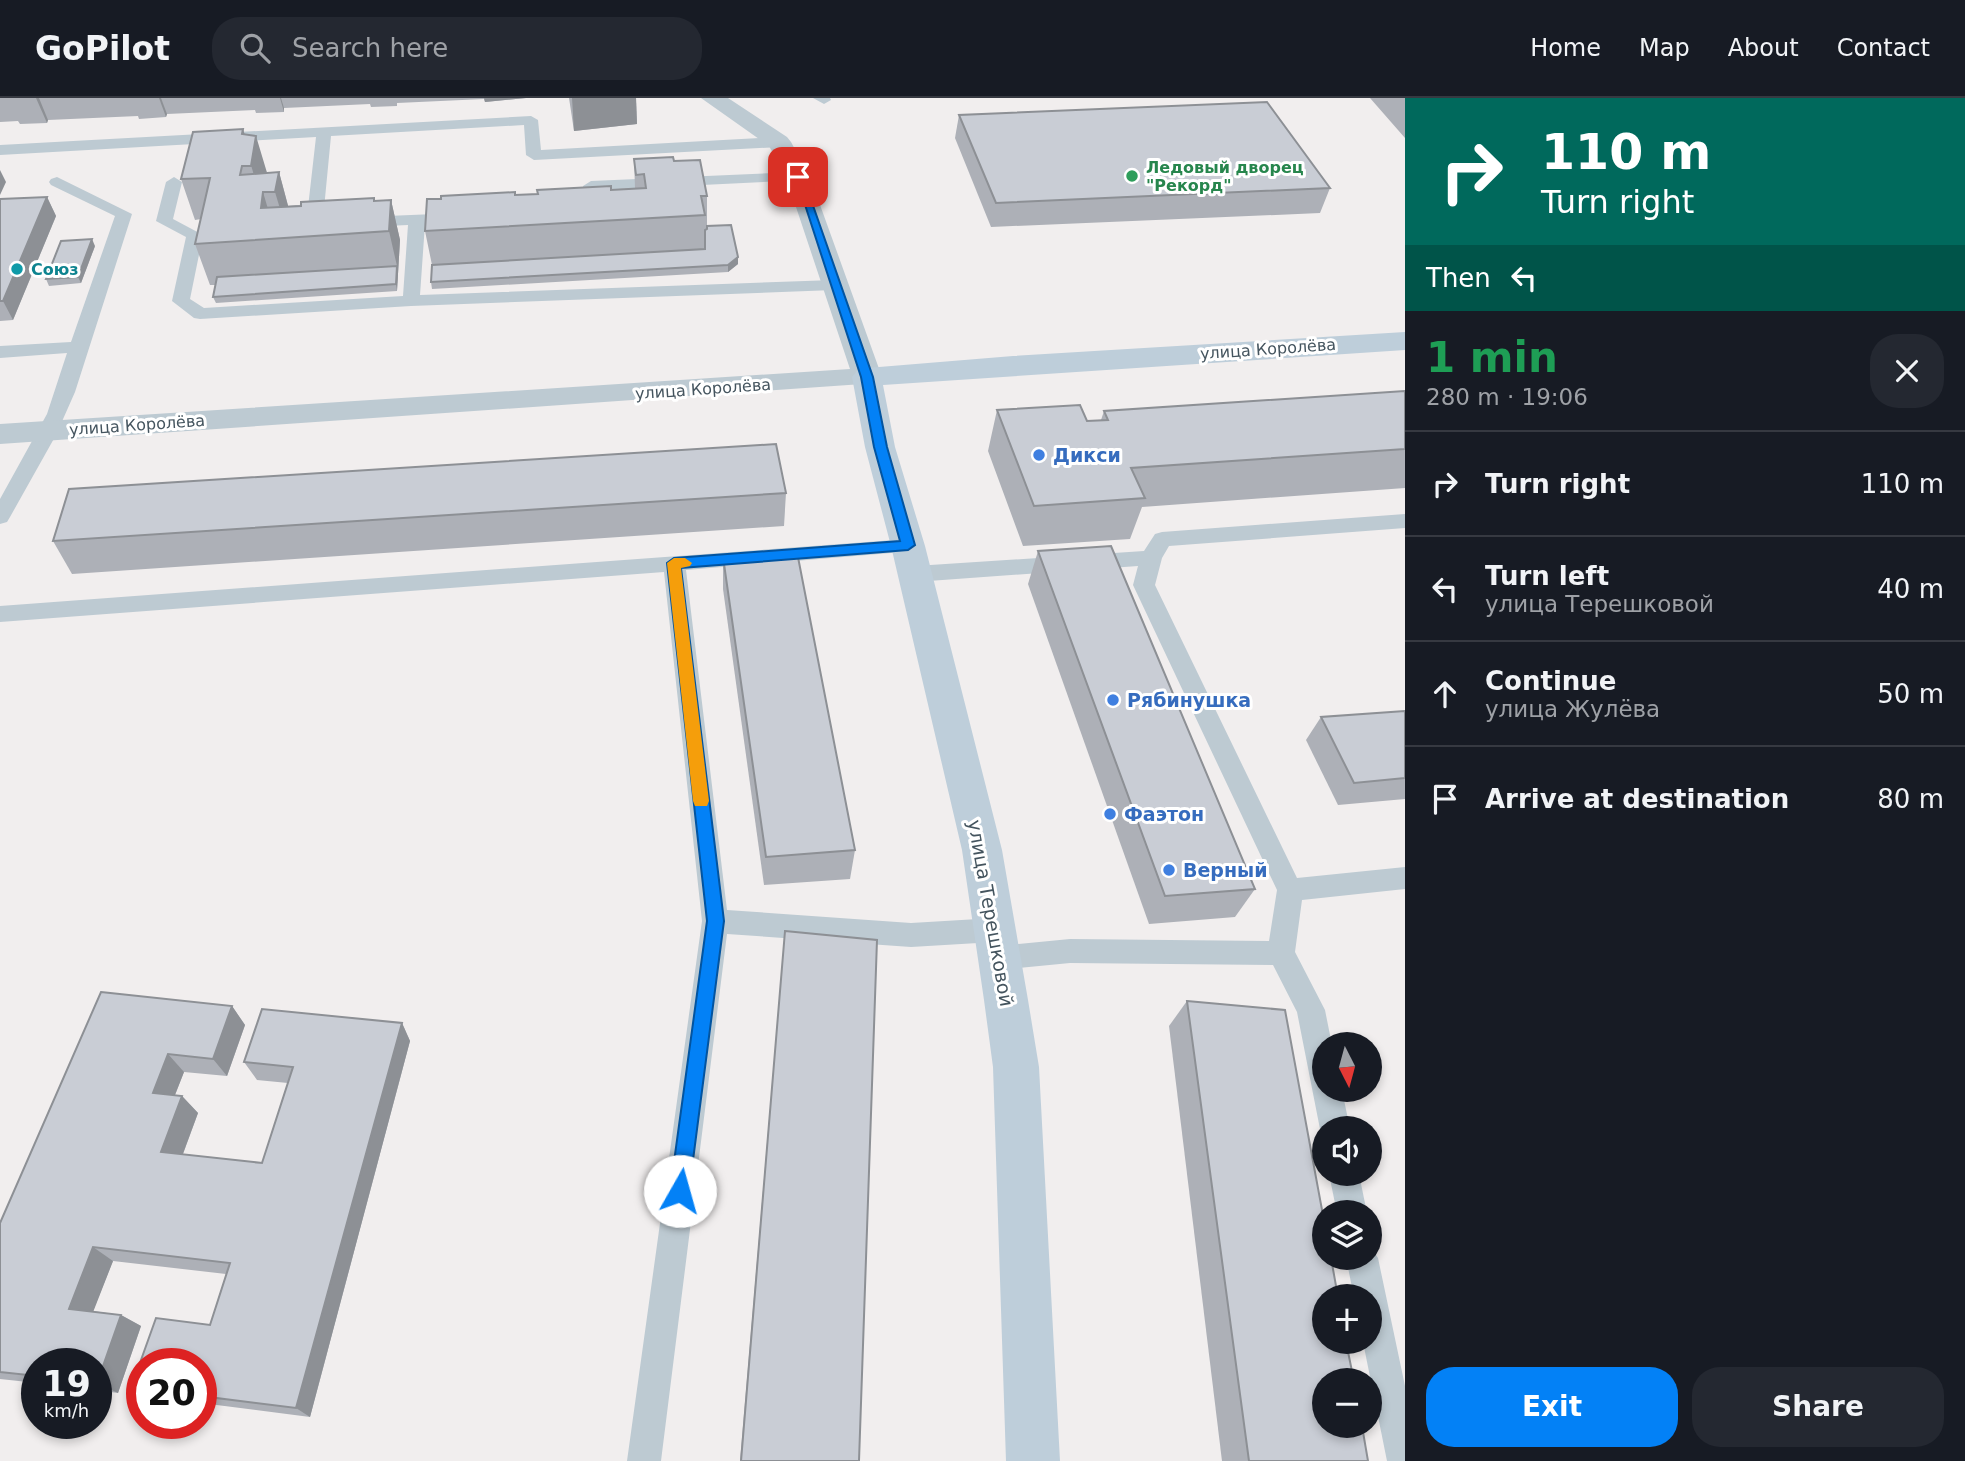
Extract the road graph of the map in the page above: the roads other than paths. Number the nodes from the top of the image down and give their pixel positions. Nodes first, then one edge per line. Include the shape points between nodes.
1 (712, 98) edge
2 (324, 132) junction
3 (779, 142) junction
4 (0, 150) edge
5 (798, 177) junction
6 (174, 181) dead end
7 (57, 182) dead end
8 (566, 213) edge
9 (471, 218) edge
10 (417, 220) junction
11 (834, 285) junction
12 (411, 300) junction
13 (1405, 341) edge
14 (78, 347) junction
15 (0, 352) edge
16 (867, 377) junction
17 (48, 431) junction
18 (0, 434) edge
19 (0, 517) edge
20 (1405, 521) edge
21 (1151, 558) junction
22 (911, 560) junction
23 (674, 563) junction
24 (0, 614) edge
25 (1405, 878) edge
26 (1290, 890) junction
27 (715, 921) junction
28 (997, 944) junction
29 (1282, 953) junction
30 (1315, 1032) edge
31 (1382, 1354) edge
32 (644, 1461) edge
33 (1033, 1461) edge
34 (1404, 1461) edge

1 - 3 street
2 - 3 lane via 531,120 534,155
2 - 4 lane
2 - 10 lane via 314,225
3 - 5 street
5 - 8 lane via 591,186 594,212
5 - 11 street
6 - 12 lane via 164,221 195,235 181,301 200,314
7 - 14 lane via 124,214
9 - 10 lane
10 - 12 lane
11 - 12 lane
11 - 16 street
13 - 16 main road, улица Королёва
14 - 15 lane
14 - 17 lane via 72,378
16 - 17 street, улица Королёва
16 - 22 main road, улица Терешковой via 880,447
17 - 18 street, улица Королёва
17 - 19 lane
20 - 21 lane via 1162,539
21 - 22 lane
21 - 26 lane via 1144,585
22 - 23 lane
22 - 28 main road, улица Терешковой via 982,850
23 - 24 lane
23 - 27 lane
25 - 26 lane
26 - 29 lane
27 - 28 lane
27 - 32 lane
28 - 29 lane via 1070,951
28 - 33 main road, улица Терешковой via 1016,1067
29 - 30 lane via 1311,1010
31 - 34 lane

